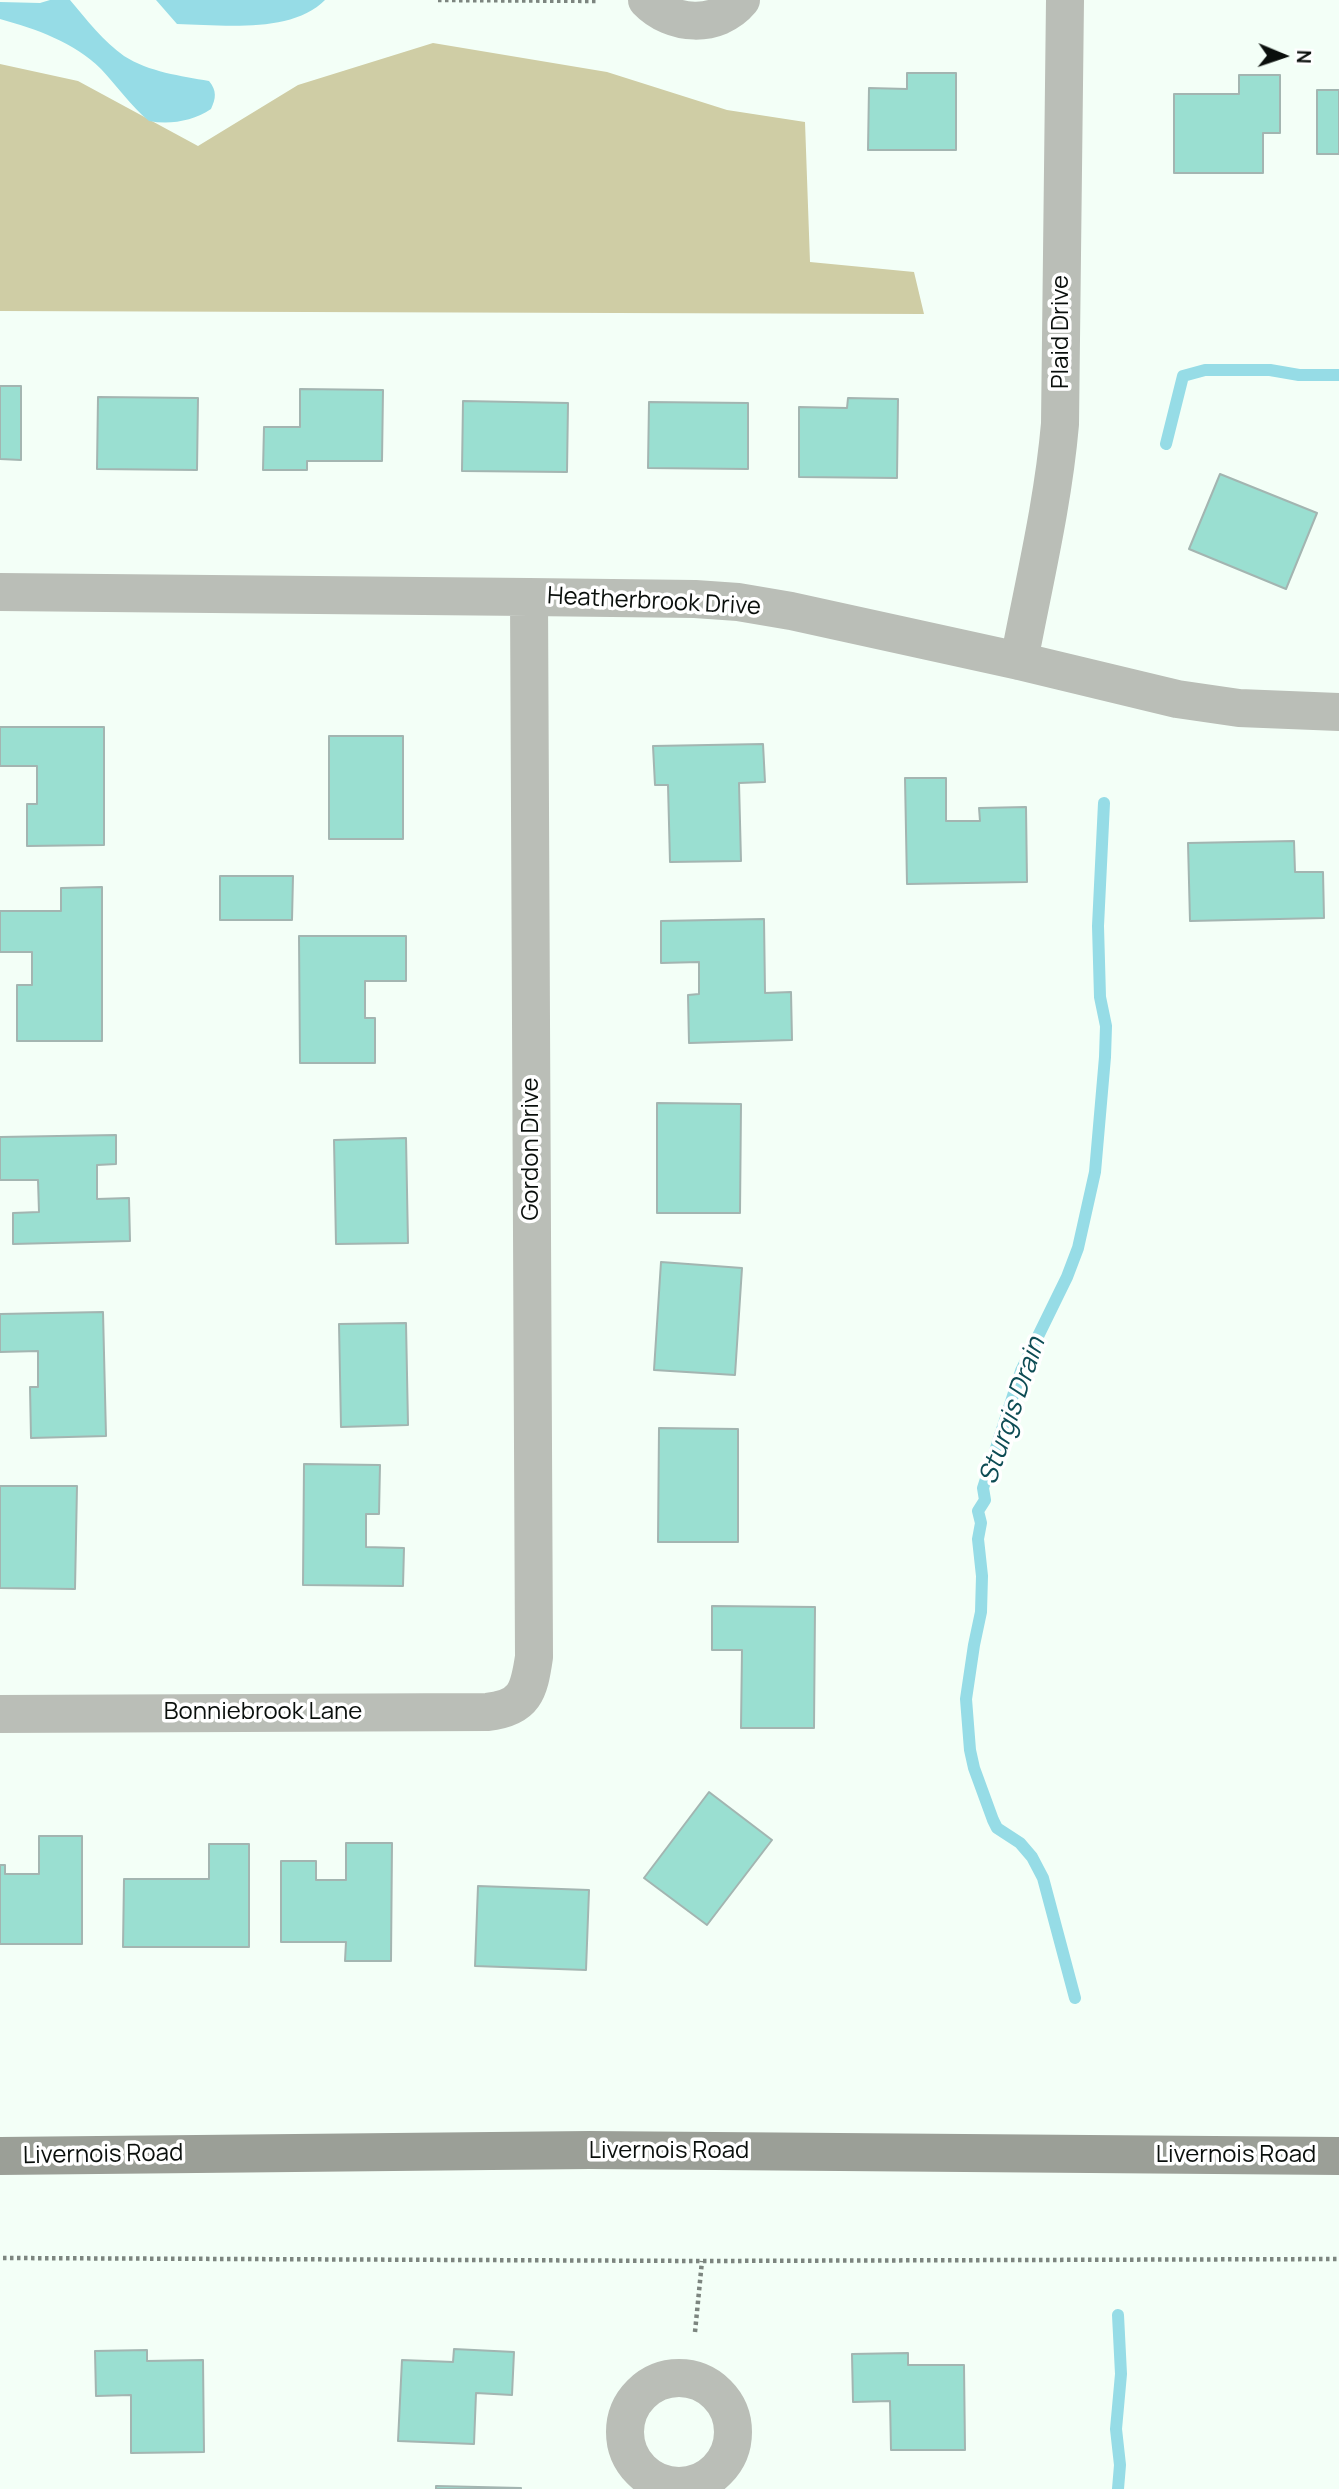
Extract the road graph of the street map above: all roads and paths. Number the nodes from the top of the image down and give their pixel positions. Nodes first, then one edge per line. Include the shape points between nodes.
1 (438, 0) edge
2 (647, 0) edge
3 (741, 0) edge
4 (1065, 0) edge
5 (598, 1) edge
6 (0, 592) edge
7 (529, 597) junction
8 (1019, 661) junction
9 (1339, 712) edge
10 (523, 1699) joint
11 (0, 1714) edge
12 (0, 2156) edge
13 (1339, 2156) edge
14 (3, 2258) dead end
15 (1339, 2259) edge
16 (702, 2261) junction
17 (695, 2332) dead end

1 - 5 path
2 - 3 street via 674,19 696,22 720,16
4 - 8 street, Plaid Drive via 1060,424 1044,544
6 - 7 street, Heatherbrook Drive
7 - 8 street, Heatherbrook Drive via 738,602
7 - 10 street, Gordon Drive via 534,1657
8 - 9 street, Heatherbrook Drive via 1177,699 1239,708
10 - 11 street, Bonniebrook Lane via 504,1710 487,1712
12 - 13 main road, Livernois Road via 590,2150
14 - 16 path
15 - 16 path
16 - 17 path

